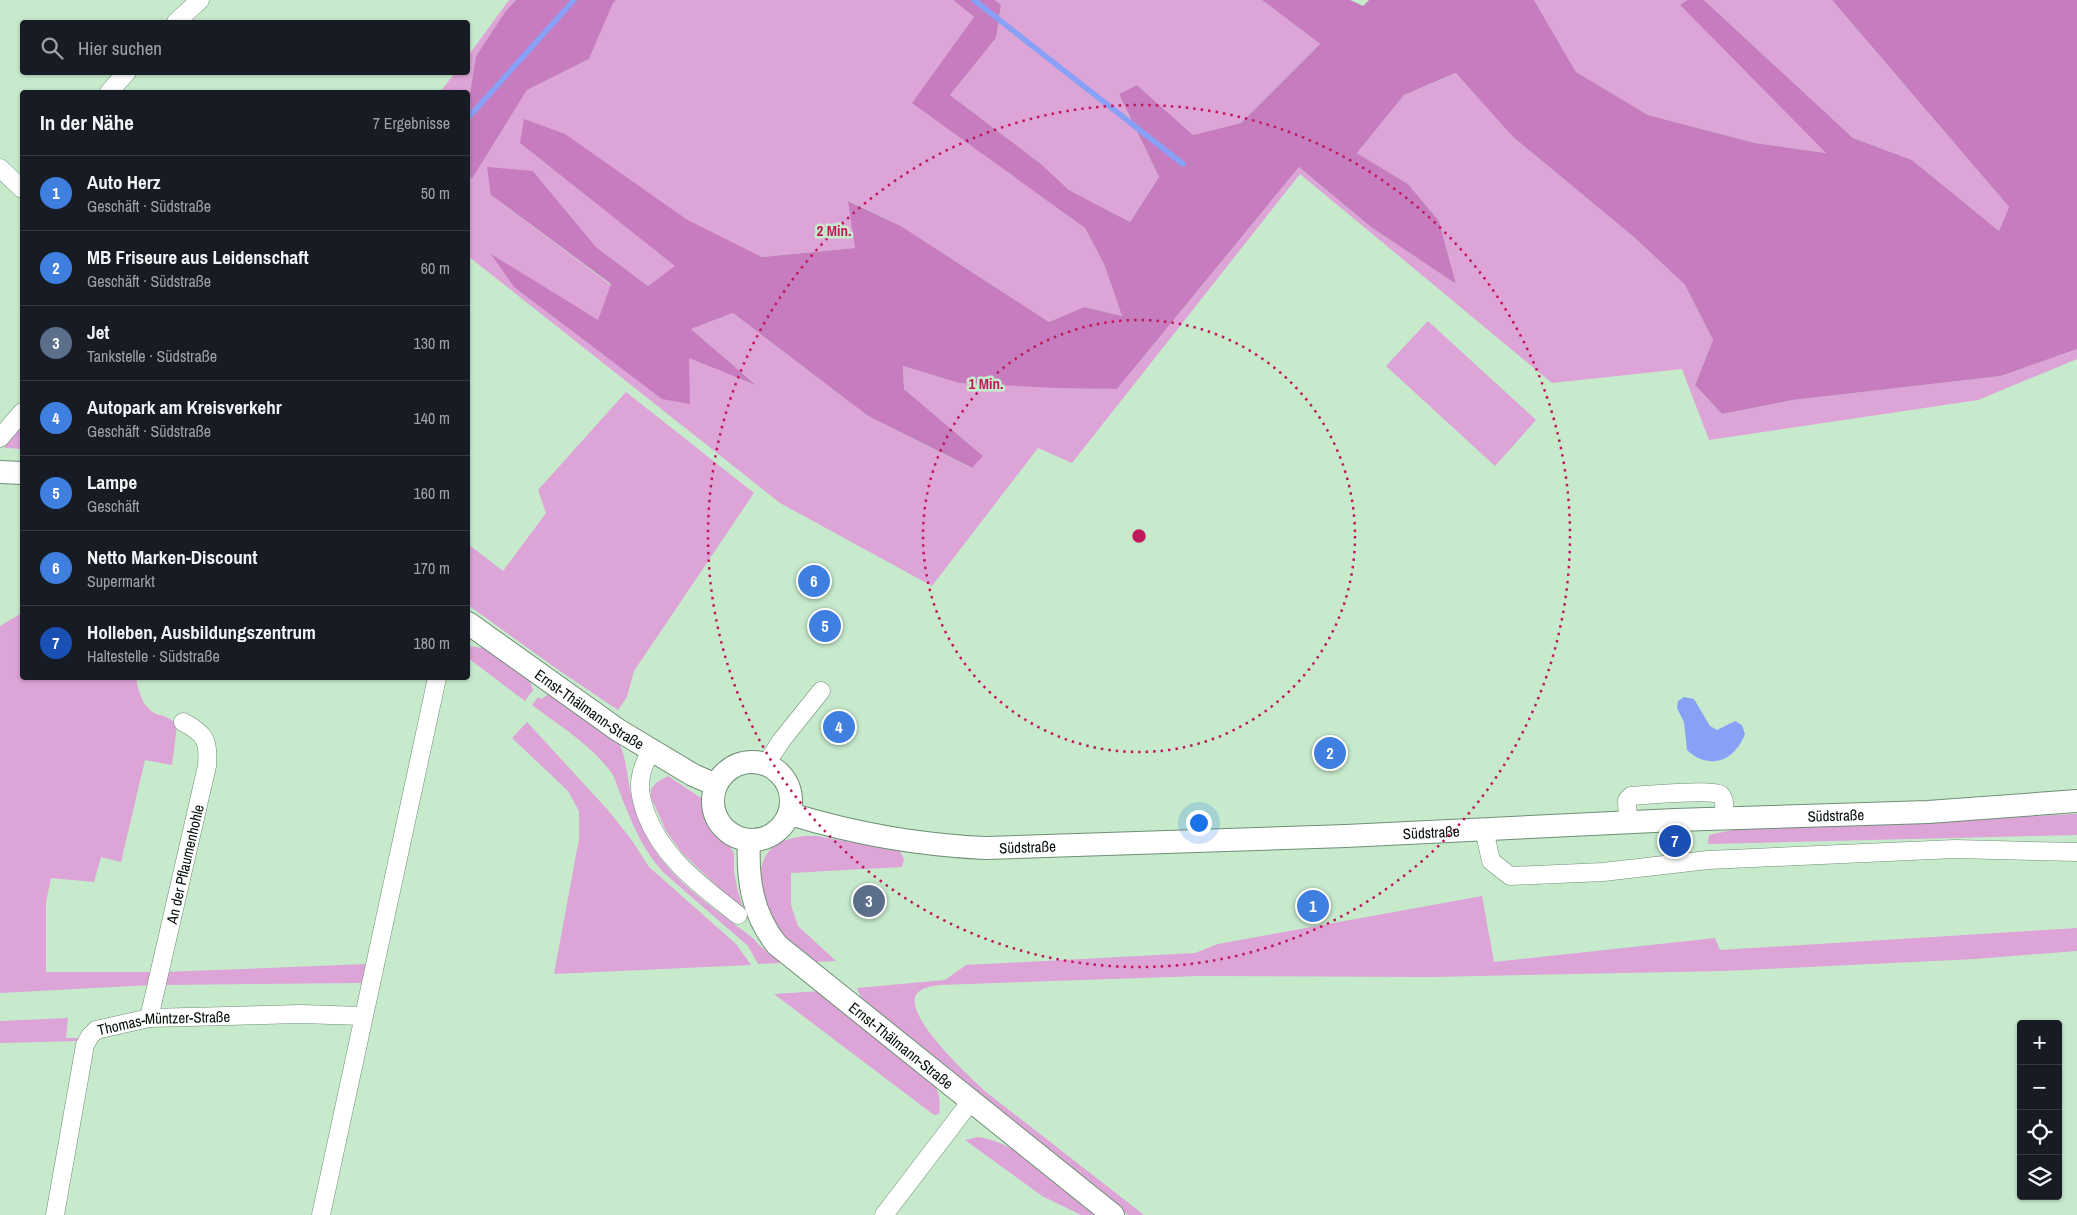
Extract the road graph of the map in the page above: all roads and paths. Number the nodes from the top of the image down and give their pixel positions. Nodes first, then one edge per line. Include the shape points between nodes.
1 (200, 0) edge
2 (178, 20) edge
3 (124, 75) edge
4 (111, 90) edge
5 (0, 168) edge
6 (20, 186) edge
7 (20, 414) edge
8 (0, 438) edge
9 (0, 472) edge
10 (20, 473) edge
11 (470, 624) edge
12 (436, 680) edge
13 (821, 691) dead end
14 (183, 722) dead end
15 (651, 751) junction
16 (766, 764) junction
17 (716, 784) junction
18 (2077, 801) edge
19 (790, 814) junction
20 (1484, 829) junction
21 (749, 840) junction
22 (2077, 852) edge
23 (738, 916) dead end
24 (363, 1016) junction
25 (149, 1018) junction
26 (971, 1101) junction
27 (55, 1215) edge
28 (321, 1215) edge
29 (884, 1215) edge
30 (1113, 1215) edge

1 - 2 street
3 - 4 street
5 - 6 street
7 - 8 street
9 - 10 main road
11 - 15 main road, Ernst-Thälmann-Straße
12 - 24 street
13 - 16 street
14 - 25 street, An der Pflaumenhohle via 204,737 208,750 207,766
15 - 17 main road, Ernst-Thälmann-Straße
15 - 23 street via 640,778 641,798 649,822 678,866
16 - 17 main road via 747,762 735,766
16 - 19 main road via 783,776 790,787
17 - 21 main road via 713,795 716,818 731,834
18 - 20 main road, Südstraße via 1928,812
19 - 20 main road, Südstraße via 871,836 985,848
19 - 21 main road via 776,833
20 - 22 street via 1491,861 1510,876 1603,872 1708,860 1955,849
21 - 26 main road, Ernst-Thälmann-Straße via 749,881 763,923 777,945
24 - 25 street, Thomas-Müntzer-Straße via 300,1014
24 - 28 street
25 - 27 street, Thomas-Müntzer-Straße via 96,1030 85,1045
26 - 29 street
26 - 30 main road, Ernst-Thälmann-Straße

